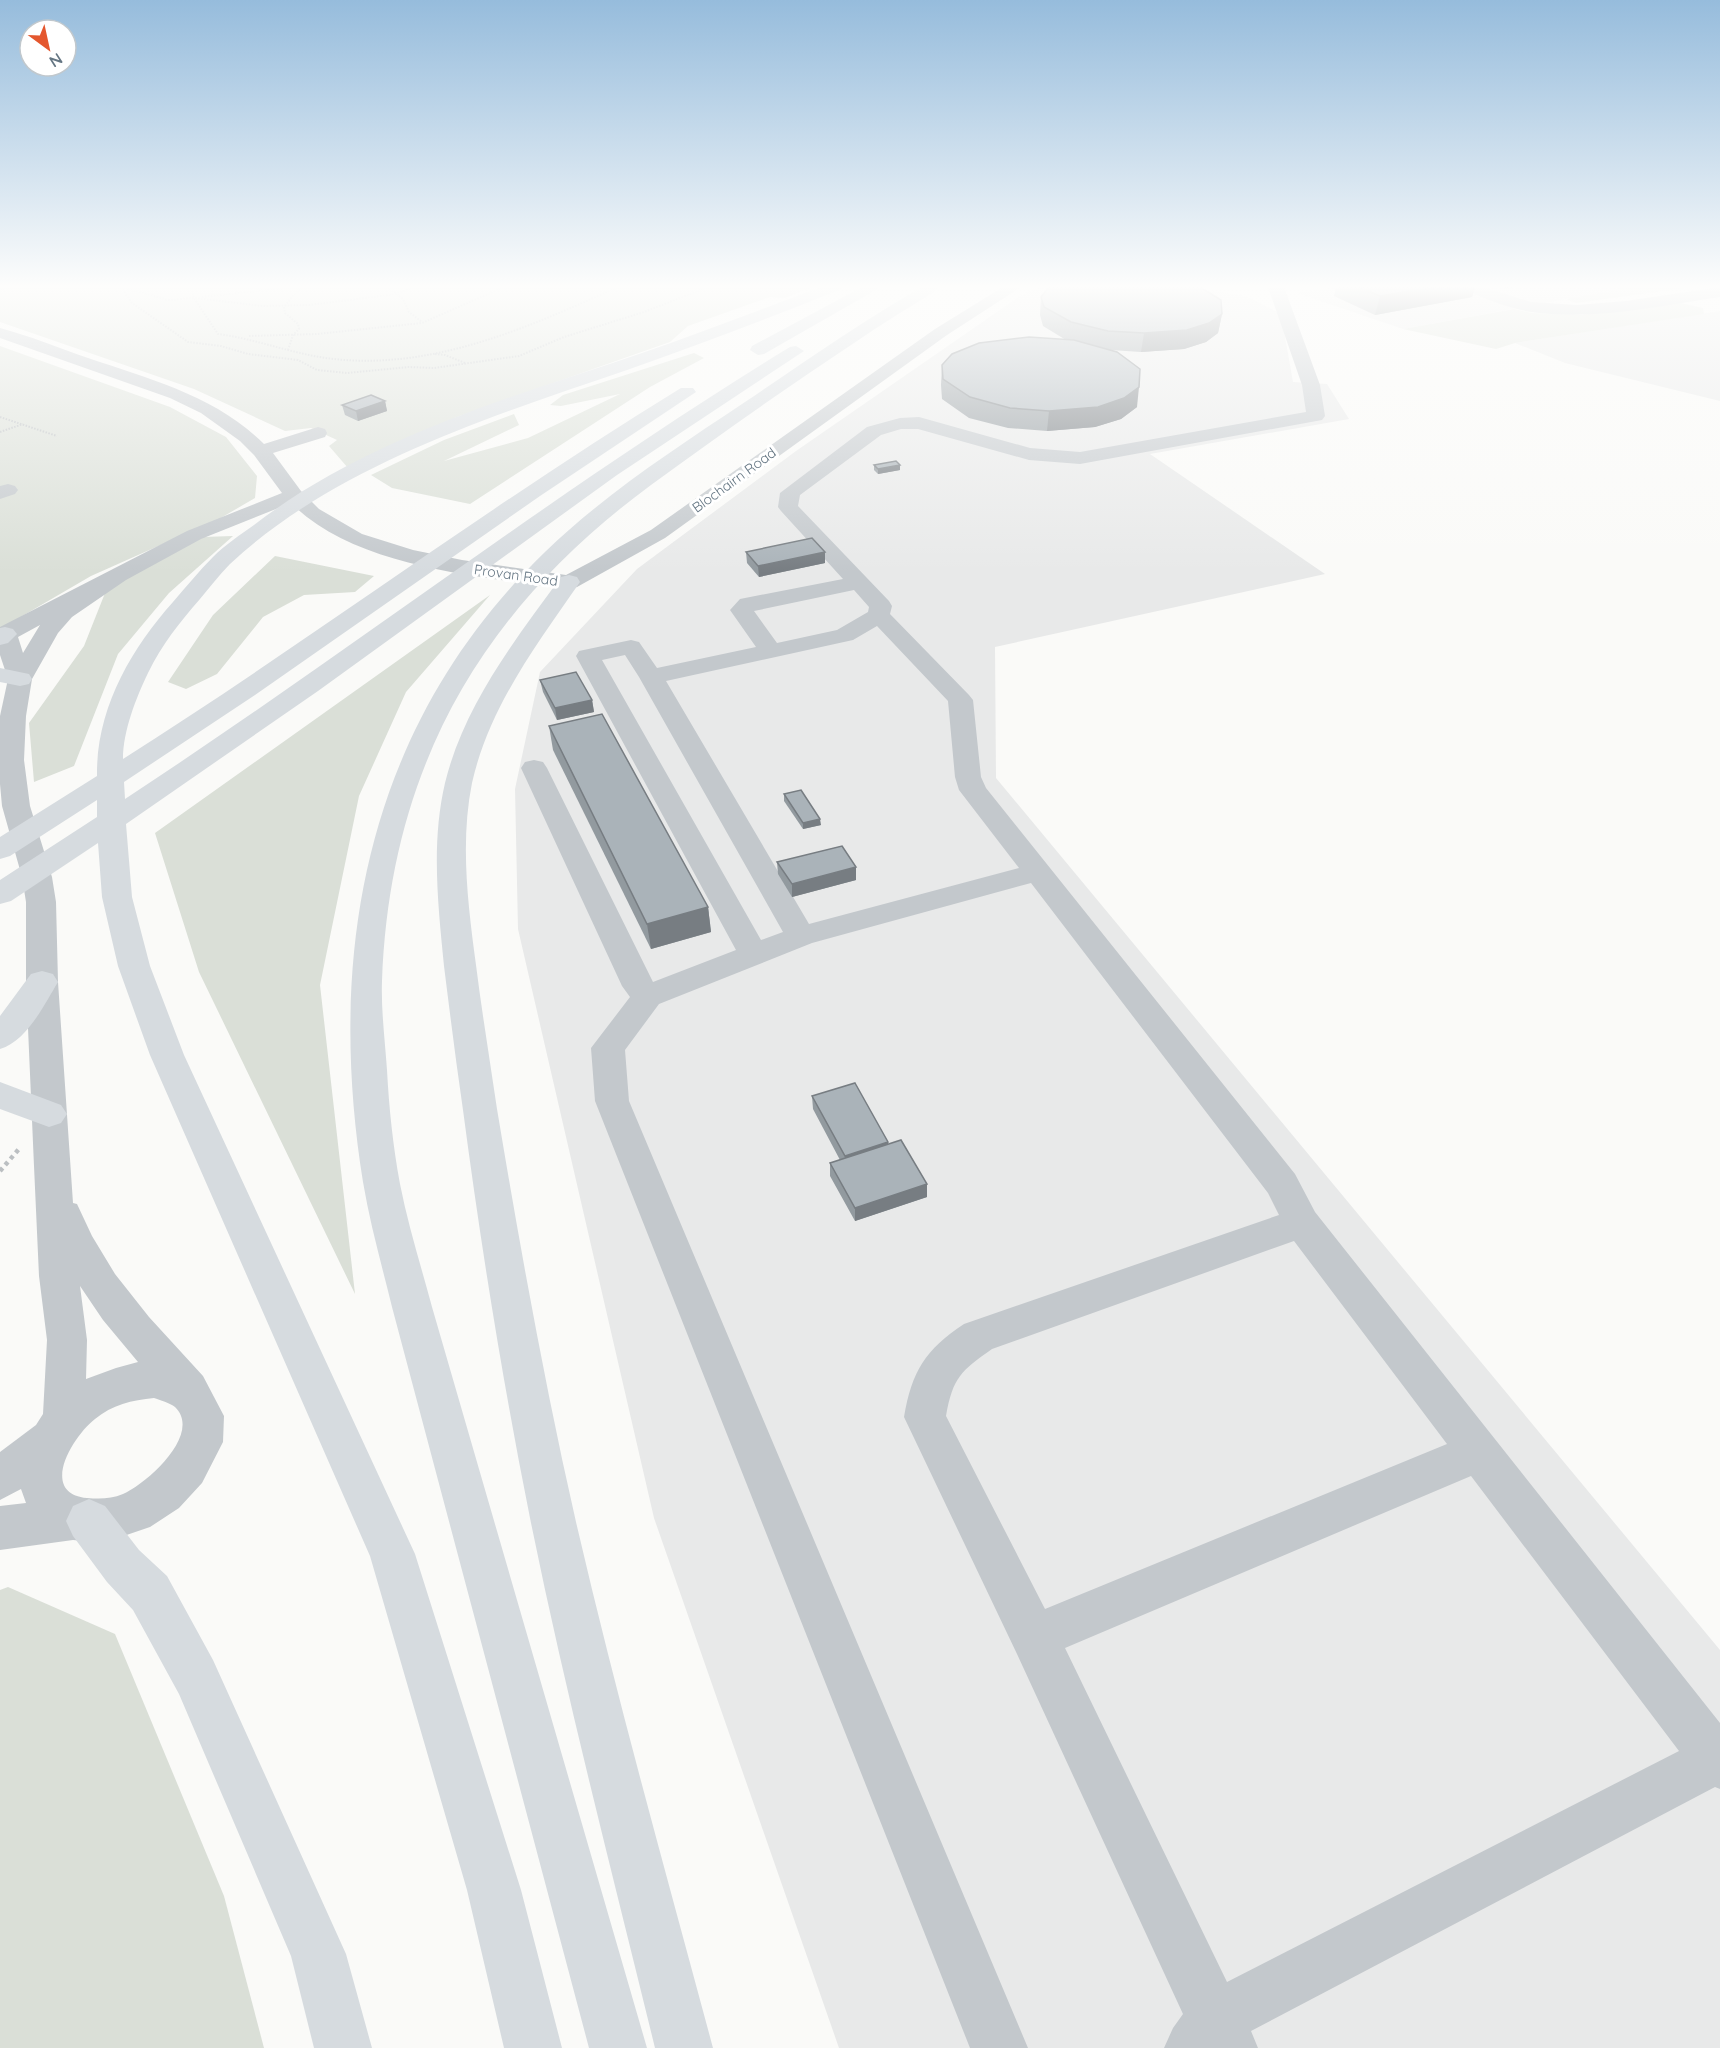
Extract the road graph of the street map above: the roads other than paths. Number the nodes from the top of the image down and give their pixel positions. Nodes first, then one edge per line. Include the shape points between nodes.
1 (143, 383) edge
2 (572, 383) edge
3 (745, 383) edge
4 (787, 383) edge
5 (870, 383) edge
6 (1310, 383) edge
7 (700, 384) dead end
8 (318, 434) dead end
9 (959, 435) junction
10 (915, 444) dead end
11 (881, 450) dead end
12 (261, 451) junction
13 (836, 459) junction
14 (294, 495) junction
15 (560, 570) junction
16 (117, 576) junction
17 (858, 583) junction
18 (878, 616) junction
19 (3, 636) edge
20 (771, 651) junction
21 (10, 677) edge
22 (651, 677) junction
23 (534, 768) dead end
24 (0, 850) edge
25 (1038, 872) junction
26 (0, 894) edge
27 (801, 936) junction
28 (754, 954) junction
29 (42, 982) junction
30 (648, 996) junction
31 (0, 1037) edge
32 (0, 1095) edge
33 (49, 1114) junction
34 (55, 1191) junction
35 (1302, 1223) junction
36 (191, 1393) junction
37 (57, 1430) junction
38 (1479, 1452) junction
39 (0, 1479) edge
40 (81, 1520) junction
41 (0, 1528) edge
42 (1034, 1637) junction
43 (1718, 1762) edge
44 (1212, 2038) edge
45 (343, 2048) edge
46 (533, 2048) edge
47 (618, 2048) edge
48 (684, 2048) edge
49 (999, 2048) edge

1 - 12 street via 176,394 226,421
2 - 46 highway via 490,411 353,470 266,524 222,560 190,594 146,652 119,713 110,751 117,897 134,966 167,1055 392,1554 494,1890
3 - 26 highway via 537,521 310,686
4 - 15 highway via 618,500
5 - 15 street, Blochairn Road via 658,534
6 - 9 street via 1316,416 1080,458 1029,454
7 - 24 highway via 501,513 189,729
8 - 12 street
9 - 10 street
9 - 13 street via 919,423 900,424 874,431
11 - 13 street
12 - 14 street
13 - 17 street via 790,493 788,507
14 - 15 street, Provan Road via 312,513 355,538 408,555 462,567
14 - 16 street via 194,536
15 - 47 highway via 482,637 450,682 430,722 390,823 369,947 366,1004 372,1104 385,1200
15 - 48 highway via 472,738 459,783 450,854 454,918 492,1190 532,1419 594,1701
16 - 19 street
16 - 21 street via 64,612
17 - 18 street via 881,606
17 - 20 street via 748,604 741,610
18 - 20 street via 845,635
18 - 25 street via 960,700 968,777 973,790
19 - 21 street
20 - 22 street
21 - 29 street via 11,760 16,806 38,877
22 - 27 street
22 - 28 street via 631,647 588,656
23 - 30 street via 638,986
25 - 27 street
25 - 35 street via 1282,1184
27 - 28 street
28 - 30 street
29 - 31 highway
29 - 33 street
30 - 49 street via 608,1048 612,1101
32 - 33 highway
33 - 34 street
34 - 36 street via 84,1262
34 - 37 street via 59,1276 68,1340
35 - 38 street
35 - 42 street via 978,1336 949,1356 942,1366 930,1385 925,1417
36 - 37 street via 176,1383 156,1379 131,1381 105,1390 79,1406
36 - 40 street via 200,1406 204,1424 201,1444 174,1484 152,1502 125,1515
37 - 39 street
37 - 40 street via 39,1472 41,1490 56,1510
38 - 42 street
38 - 43 street
40 - 41 street
40 - 45 highway via 150,1593 196,1677 318,1954
42 - 44 street
43 - 44 street

